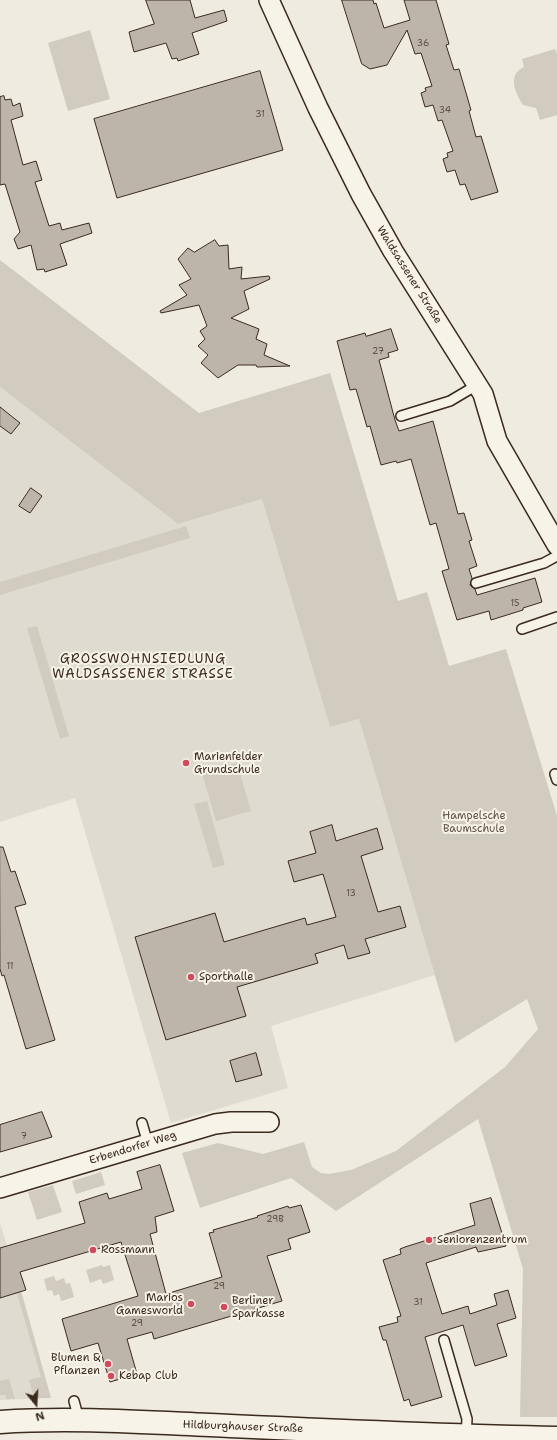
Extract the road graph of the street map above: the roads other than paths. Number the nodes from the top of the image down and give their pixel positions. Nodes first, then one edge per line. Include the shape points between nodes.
1 (269, 0) edge
2 (477, 384) junction
3 (401, 416) dead end
4 (557, 545) edge
5 (557, 556) edge
6 (476, 583) dead end
7 (557, 617) edge
8 (522, 629) dead end
9 (268, 1122) dead end
10 (142, 1124) dead end
11 (148, 1144) junction
12 (0, 1188) edge
13 (444, 1340) dead end
14 (0, 1422) edge
15 (466, 1436) junction
16 (557, 1438) edge

1 - 2 street, Waldsassener Straße via 360,194
2 - 3 lane via 450,401
2 - 4 street, Waldsassener Straße via 483,394 497,441
5 - 6 lane
7 - 8 lane
9 - 11 street, Erbendorfer Weg via 215,1124
10 - 11 lane
11 - 12 street, Erbendorfer Weg
13 - 15 lane via 466,1419
14 - 15 main road, Hildburghauser Straße via 32,1420 77,1411
15 - 16 main road, Hildburghauser Straße

